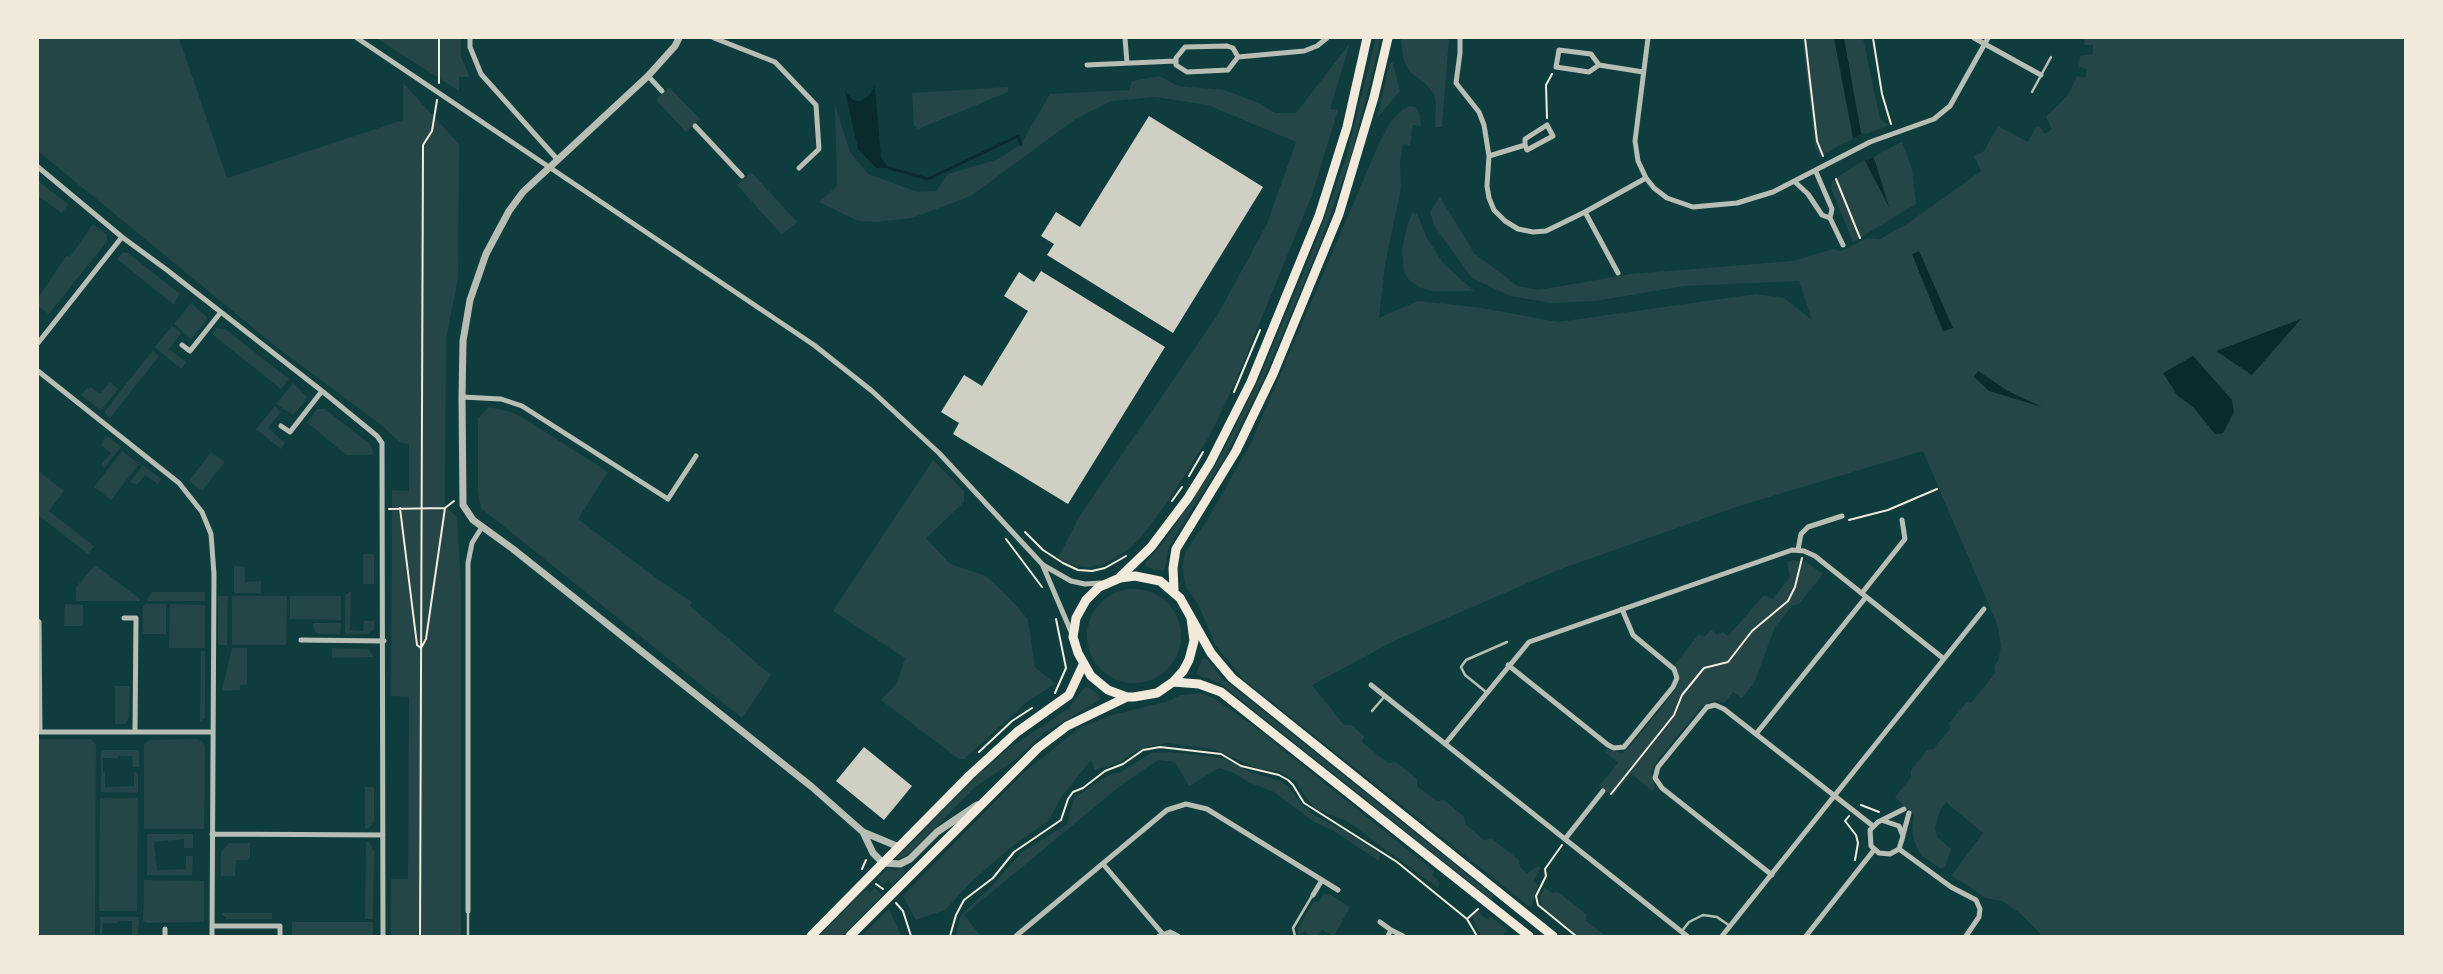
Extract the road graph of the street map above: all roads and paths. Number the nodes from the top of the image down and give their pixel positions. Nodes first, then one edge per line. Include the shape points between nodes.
1 (357, 38) edge
2 (470, 38) edge
3 (679, 38) edge
4 (714, 38) edge
5 (1126, 38) edge
6 (1327, 38) edge
7 (1367, 38) edge
8 (1388, 38) edge
9 (1460, 38) edge
10 (1648, 38) edge
11 (1805, 38) edge
12 (1872, 38) edge
13 (1974, 38) edge
14 (1988, 38) edge
15 (1985, 43) junction
16 (1238, 57) junction
17 (2051, 57) dead end
18 (1175, 61) junction
19 (1127, 63) junction
20 (1087, 65) dead end
21 (1599, 65) junction
22 (1556, 68) junction
23 (1643, 72) junction
24 (2041, 75) junction
25 (648, 76) junction
26 (662, 91) dead end
27 (2032, 92) dead end
28 (1891, 124) dead end
29 (695, 126) dead end
30 (1547, 126) junction
31 (423, 145) dead end
32 (1525, 145) junction
33 (1489, 156) junction
34 (1823, 156) dead end
35 (556, 159) junction
36 (38, 167) edge
37 (799, 168) dead end
38 (1816, 172) junction
39 (742, 176) dead end
40 (1646, 178) junction
41 (1836, 180) dead end
42 (1795, 182) junction
43 (1585, 212) junction
44 (1830, 218) junction
45 (122, 237) junction
46 (1860, 238) dead end
47 (1843, 246) dead end
48 (1618, 274) dead end
49 (221, 312) junction
50 (1262, 326) dead end
51 (38, 343) edge
52 (182, 345) dead end
53 (38, 371) edge
54 (322, 392) junction
55 (462, 397) junction
56 (1231, 399) dead end
57 (281, 426) dead end
58 (1206, 447) dead end
59 (696, 456) dead end
60 (1188, 478) dead end
61 (1183, 485) dead end
62 (1937, 489) dead end
63 (1168, 506) dead end
64 (400, 508) junction
65 (421, 508) junction
66 (384, 509) junction
67 (1842, 516) dead end
68 (1902, 520) dead end
69 (1844, 522) dead end
70 (1018, 526) dead end
71 (482, 527) junction
72 (1005, 537) dead end
73 (1798, 550) junction
74 (1130, 554) dead end
75 (1802, 562) dead end
76 (1043, 565) junction
77 (1120, 578) junction
78 (1108, 582) junction
79 (1174, 590) junction
80 (1046, 595) dead end
81 (1864, 595) junction
82 (1622, 609) junction
83 (1984, 609) dead end
84 (1054, 611) dead end
85 (124, 618) dead end
86 (1192, 618) junction
87 (38, 621) edge
88 (1073, 637) junction
89 (301, 640) dead end
90 (384, 641) junction
91 (1507, 642) dead end
92 (421, 648) junction
93 (1944, 659) junction
94 (1083, 665) junction
95 (1508, 665) junction
96 (1173, 682) junction
97 (1371, 685) dead end
98 (1486, 692) junction
99 (1384, 696) junction
100 (1048, 697) dead end
101 (1127, 697) junction
102 (1372, 711) dead end
103 (38, 732) edge
104 (135, 732) junction
105 (213, 732) junction
106 (1756, 734) junction
107 (1445, 744) junction
108 (1604, 791) dead end
109 (1834, 797) junction
110 (1608, 798) dead end
111 (986, 799) junction
112 (1860, 804) dead end
113 (1904, 809) dead end
114 (1884, 812) dead end
115 (1909, 813) dead end
116 (1846, 819) dead end
117 (1884, 820) junction
118 (1873, 826) junction
119 (863, 832) junction
120 (212, 834) junction
121 (383, 835) junction
122 (1903, 836) junction
123 (1565, 839) junction
124 (899, 847) junction
125 (1899, 848) junction
126 (1874, 850) junction
127 (867, 859) dead end
128 (883, 863) junction
129 (1103, 864) junction
130 (1852, 865) dead end
131 (861, 871) dead end
132 (1772, 875) junction
133 (1322, 880) junction
134 (887, 886) dead end
135 (871, 889) dead end
136 (1338, 890) dead end
137 (1313, 895) joint
138 (900, 899) dead end
139 (1477, 908) dead end
140 (468, 912) joint
141 (1467, 919) junction
142 (1380, 922) dead end
143 (212, 926) junction
144 (1731, 926) junction
145 (165, 929) dead end
146 (1391, 930) junction
147 (1682, 932) junction
148 (1160, 935) edge
149 (166, 936) edge
150 (212, 936) edge
151 (280, 936) edge
152 (383, 936) edge
153 (420, 936) edge
154 (468, 936) edge
155 (811, 936) edge
156 (850, 936) edge
157 (911, 936) edge
158 (950, 936) edge
159 (1016, 936) edge
160 (1178, 936) edge
161 (1294, 936) edge
162 (1388, 936) edge
163 (1402, 936) edge
164 (1477, 936) edge
165 (1529, 936) edge
166 (1553, 936) edge
167 (1576, 936) edge
168 (1687, 936) edge
169 (1722, 936) edge
170 (1806, 936) edge
171 (1966, 936) edge

1 - 76 street via 785,324 872,391 939,453
2 - 35 street via 470,47 481,74
3 - 25 street
4 - 37 street via 775,62 816,105 819,149
5 - 19 street
6 - 16 street via 1304,51
7 - 77 main road via 1347,127 1319,216 1251,382 1210,463 1188,498 1151,547
8 - 79 main road via 1339,214 1273,374 1236,451 1176,549
9 - 33 street via 1456,83 1479,112
10 - 23 street
11 - 34 path via 1817,142
12 - 28 path
13 - 15 street
14 - 15 street
15 - 24 street
15 - 38 street via 1950,106 1942,114 1929,122 1870,142
16 - 18 street via 1228,70 1187,72
16 - 18 street via 1233,48 1227,46 1185,47
17 - 24 lane
18 - 19 street
19 - 20 street
21 - 22 street via 1589,72
21 - 22 street via 1591,54 1558,50
21 - 23 street
22 - 30 path via 1546,85
23 - 40 street via 1635,141 1638,161
24 - 27 lane
25 - 26 street
25 - 35 street
29 - 39 street
30 - 32 street via 1525,139
30 - 32 street via 1553,136 1528,150
31 - 65 path
32 - 33 street
33 - 43 street via 1489,198 1494,210 1518,229 1546,231
35 - 55 street via 523,192 499,227 486,254 466,322
36 - 45 street
38 - 42 street
38 - 44 street via 1832,209
40 - 42 street via 1667,198 1693,207 1736,203
40 - 43 street
41 - 46 path
42 - 44 street via 1822,215
43 - 48 street
44 - 47 street
45 - 49 street
45 - 51 street
49 - 52 street via 190,351
49 - 54 street
50 - 56 path
53 - 105 street via 179,484 202,512 213,547
54 - 57 street via 290,432
54 - 66 street via 377,436 382,444
55 - 59 street via 502,399 522,406 668,499
55 - 71 street via 463,505
58 - 60 path
61 - 63 path
62 - 69 path via 1888,510
64 - 65 path
64 - 66 path
64 - 92 path via 417,645
65 - 92 path
65 - 92 path via 445,508 426,640
66 - 90 street
67 - 73 street via 1808,527 1801,534
68 - 81 street via 1905,539
70 - 74 path via 1063,564 1078,570 1105,568
71 - 119 street via 790,770
71 - 140 street via 472,543 468,563
72 - 80 path via 1038,578
73 - 81 street via 1814,556
73 - 82 street
75 - 110 path via 1788,601 1757,627 1728,662 1704,668 1682,695 1674,715
76 - 78 street via 1072,581 1085,584
76 - 88 street
77 - 78 main road
77 - 79 main road via 1150,578
78 - 88 main road via 1086,600 1076,618
79 - 86 main road
81 - 93 street
81 - 106 street
82 - 95 street via 1528,642
82 - 95 street via 1632,635 1674,669 1676,678 1673,687 1624,747 1608,745
83 - 93 street
84 - 100 path via 1066,668 1058,687
85 - 104 street via 136,618
86 - 96 main road via 1194,641 1190,660
86 - 166 main road via 1211,653 1232,678
87 - 103 street
88 - 94 main road
89 - 90 street
90 - 121 street
91 - 98 lane via 1466,660 1461,667 1465,675
92 - 153 path
93 - 109 street
94 - 101 main road via 1099,684
94 - 124 main road via 1069,695 999,747
95 - 98 street
96 - 101 main road via 1157,692
96 - 165 main road via 1198,684 1221,692
97 - 99 street
98 - 107 street
99 - 102 lane
99 - 107 street
101 - 111 main road via 1052,736
103 - 104 street
104 - 105 street
105 - 120 street
106 - 109 street
106 - 132 street via 1724,708 1710,706 1703,710 1658,767 1655,778 1662,788
107 - 123 street
108 - 123 street
109 - 118 street
109 - 132 street
111 - 128 street via 937,832 906,862
111 - 156 main road
112 - 114 path via 1874,812
113 - 117 street
115 - 122 street
116 - 130 path via 1858,843
117 - 118 street
117 - 122 street via 1899,826
118 - 126 street via 1869,836
119 - 124 street
119 - 128 street via 873,853
120 - 121 street
120 - 143 street
121 - 152 street
122 - 125 street
123 - 147 street
123 - 167 path via 1545,869 1546,876 1536,896 1538,905
124 - 128 main road
125 - 126 street via 1884,854
125 - 171 street via 1951,887 1976,900 1979,917
126 - 170 street
127 - 131 path
128 - 155 main road
129 - 133 street via 1168,810 1196,805 1207,808
129 - 148 street
129 - 159 street
132 - 144 street
133 - 136 street
133 - 137 street
134 - 135 path via 883,890 876,884
137 - 161 lane via 1293,928
138 - 157 path via 896,904 903,911
139 - 141 path
140 - 154 lane
141 - 158 path via 1397,862 1341,824 1310,808 1288,780 1241,766 1221,754 1164,747 1143,750 1073,792 1061,820 1014,852 993,878 964,900
141 - 164 path
142 - 146 street
143 - 150 street
143 - 151 street via 280,926
144 - 147 lane via 1717,917 1703,915 1689,922
144 - 169 street
145 - 149 street
146 - 162 street
146 - 163 street
147 - 168 street
148 - 160 street via 1170,932

